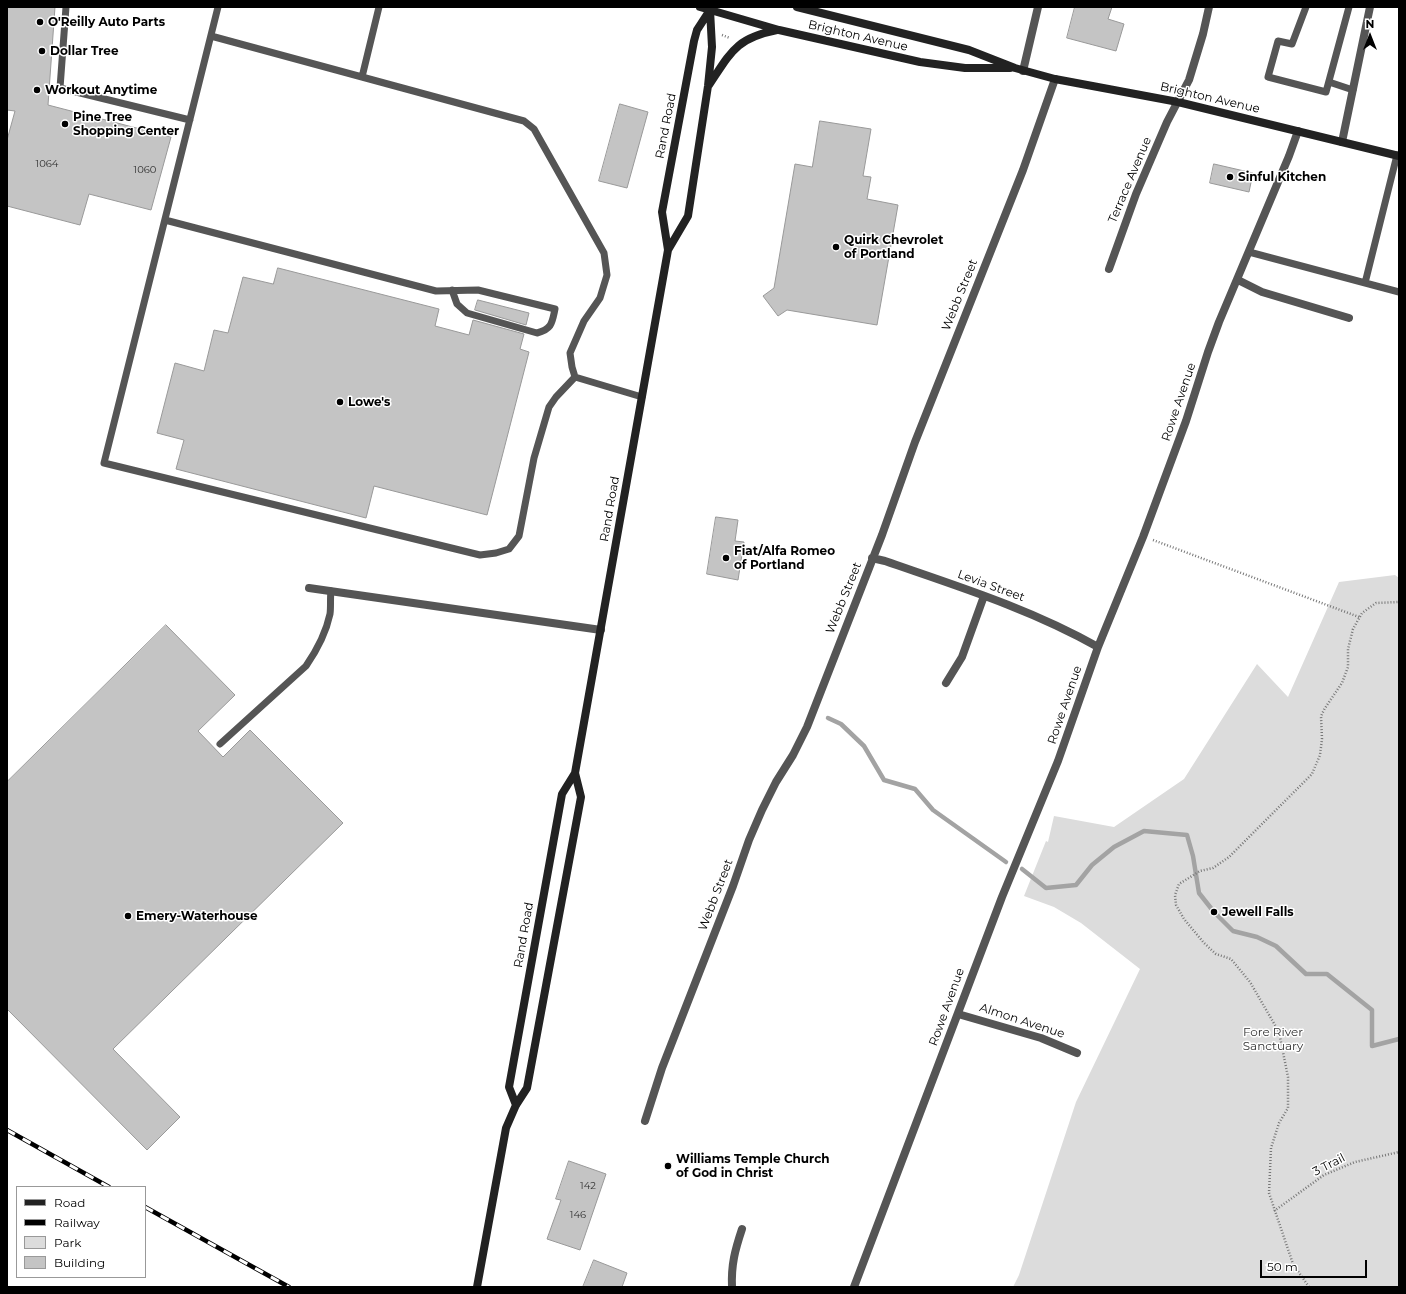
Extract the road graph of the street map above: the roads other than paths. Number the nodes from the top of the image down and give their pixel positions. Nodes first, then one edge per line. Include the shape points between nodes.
1 (66, 7) edge
2 (218, 7) edge
3 (700, 7) edge
4 (797, 7) edge
5 (1038, 7) edge
6 (1209, 7) edge
7 (1306, 7) edge
8 (1349, 7) edge
9 (1368, 7) edge
10 (380, 8) edge
11 (710, 8) edge
12 (779, 30) junction
13 (211, 36) junction
14 (1015, 68) junction
15 (1023, 71) junction
16 (362, 77) junction
17 (1056, 79) junction
18 (1329, 82) junction
19 (708, 86) junction
20 (1353, 90) junction
21 (1178, 102) junction
22 (190, 120) junction
23 (1298, 131) junction
24 (1342, 142) junction
25 (1398, 155) edge
26 (165, 220) junction
27 (668, 250) junction
28 (1249, 252) junction
29 (1108, 269) dead end
30 (1238, 280) junction
31 (1365, 283) junction
32 (452, 290) junction
33 (1399, 292) edge
34 (1350, 318) dead end
35 (575, 377) junction
36 (642, 397) junction
37 (872, 558) junction
38 (309, 588) dead end
39 (331, 591) junction
40 (984, 596) junction
41 (601, 630) junction
42 (1098, 647) junction
43 (946, 684) dead end
44 (220, 744) dead end
45 (576, 773) junction
46 (958, 1014) junction
47 (1077, 1053) dead end
48 (516, 1104) junction
49 (646, 1121) dead end
50 (742, 1229) dead end
51 (477, 1287) edge
52 (732, 1287) edge
53 (854, 1287) edge

1 - 22 lane via 60,88
2 - 13 lane
3 - 11 main road, Brighton Avenue
4 - 14 main road, Brighton Avenue via 970,50
5 - 15 street
6 - 21 street, Terrace Avenue via 1189,80
7 - 18 lane via 1292,44 1278,41 1268,77 1326,92
8 - 18 lane
9 - 20 street
10 - 16 lane
11 - 12 main road, Brighton Avenue
11 - 19 main road, Rand Road via 712,47
11 - 27 main road, Rand Road via 697,30 694,41 662,212
12 - 14 main road, Brighton Avenue via 920,62 965,68
12 - 19 main road via 761,33 746,40 729,54
13 - 16 lane
13 - 22 lane
14 - 15 main road, Brighton Avenue
15 - 17 main road, Brighton Avenue
16 - 35 lane via 524,121 534,129 604,253 607,275 600,298 584,321 570,353
17 - 21 main road, Brighton Avenue
17 - 37 street, Webb Street
18 - 20 lane
19 - 27 main road, Rand Road via 688,216
20 - 24 street
21 - 23 main road, Brighton Avenue
21 - 29 street, Terrace Avenue via 1136,194
22 - 26 lane
23 - 24 main road, Brighton Avenue
23 - 28 street, Rowe Avenue
24 - 25 main road, Brighton Avenue
25 - 31 lane
26 - 32 lane via 436,291
26 - 35 lane via 104,463 480,555 496,553 509,549 520,536 534,458 550,407
27 - 36 main road, Rand Road
28 - 30 street, Rowe Avenue
28 - 31 lane
30 - 34 street via 1262,292
30 - 42 street, Rowe Avenue via 1208,352 1186,421 1143,537
31 - 33 lane
32 - 32 lane via 478,290 555,310 552,323 546,330 538,333 468,313 457,304
35 - 36 lane
36 - 41 main road, Rand Road
37 - 40 street, Levia Street
37 - 49 street, Webb Street via 807,727 776,782 749,840 662,1068
38 - 39 street
39 - 41 street
39 - 44 lane via 330,614 324,634 306,666
40 - 42 street, Levia Street via 1013,606
40 - 43 street via 962,657
41 - 45 main road, Rand Road
42 - 46 street, Rowe Avenue via 1058,761 1002,897
45 - 48 main road, Rand Road via 581,797 527,1088
45 - 48 main road, Rand Road via 562,794 559,810 509,1087
46 - 47 street, Almon Avenue via 1041,1038
46 - 53 street, Rowe Avenue
48 - 51 main road, Rand Road via 506,1128
50 - 52 street via 731,1268

